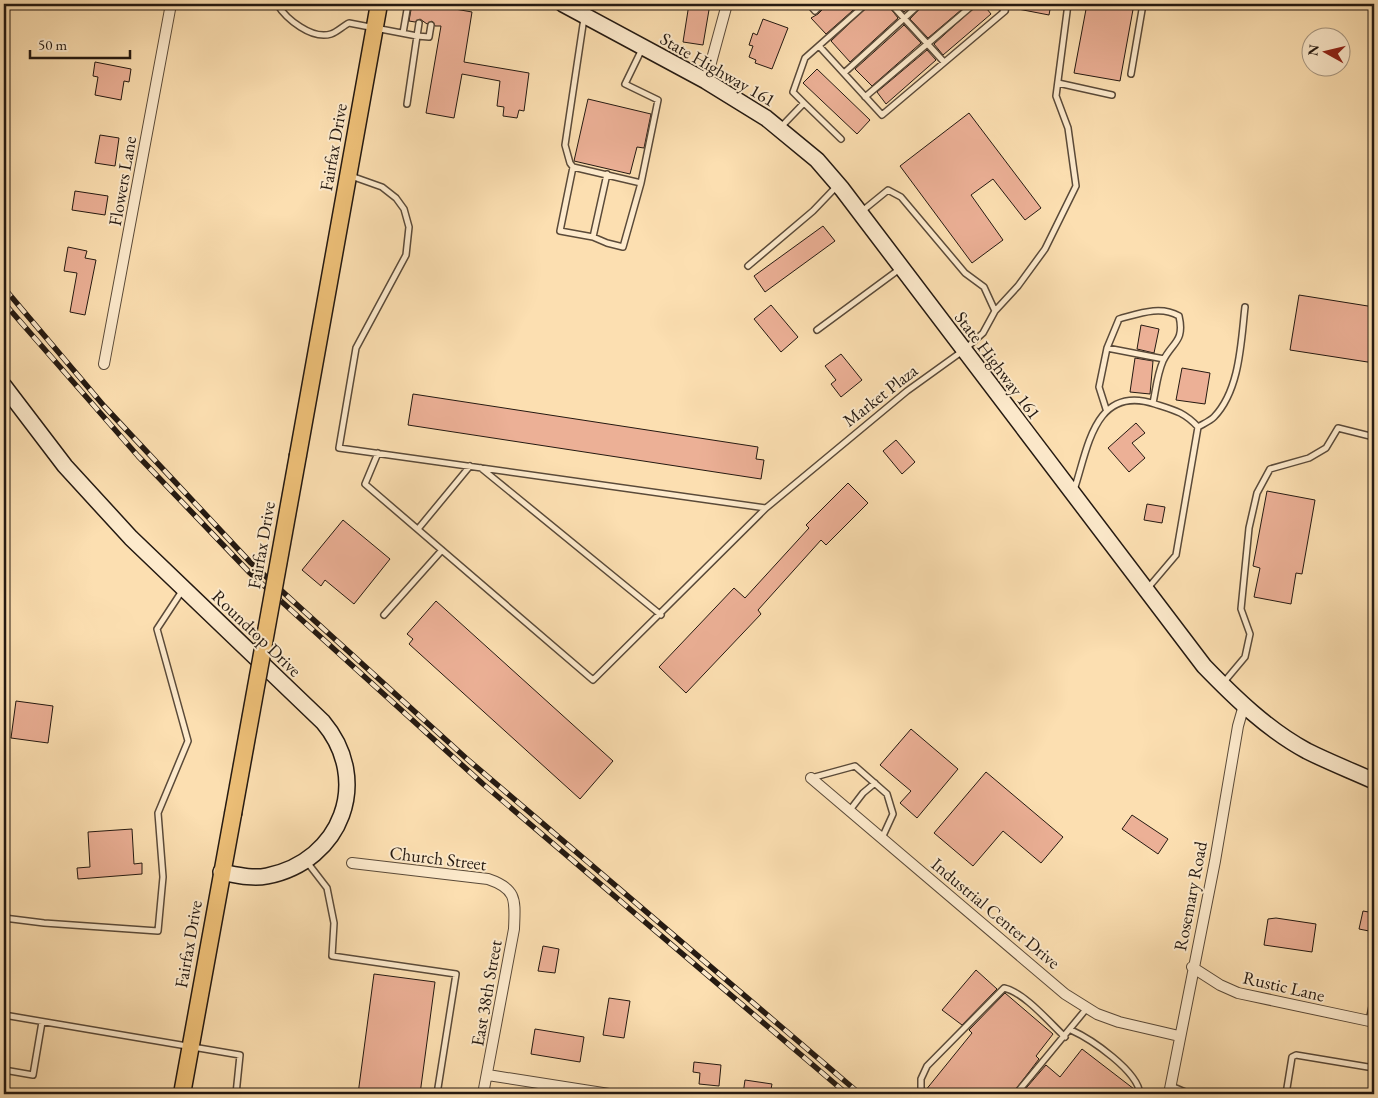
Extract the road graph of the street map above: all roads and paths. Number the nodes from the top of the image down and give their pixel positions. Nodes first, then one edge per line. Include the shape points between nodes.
1 (171, 4) edge
2 (277, 4) edge
3 (379, 4) edge
4 (408, 4) edge
5 (563, 4) edge
6 (727, 4) edge
7 (809, 4) edge
8 (822, 4) edge
9 (866, 4) edge
10 (891, 4) edge
11 (920, 4) edge
12 (974, 4) edge
13 (998, 4) edge
14 (1007, 4) edge
15 (1068, 4) edge
16 (1144, 4) edge
17 (1005, 11) junction
18 (584, 15) junction
19 (904, 19) junction
20 (419, 23) dead end
21 (431, 25) dead end
22 (374, 28) junction
23 (403, 33) junction
24 (417, 36) junction
25 (927, 44) junction
26 (819, 46) junction
27 (643, 47) junction
28 (944, 62) junction
29 (844, 73) junction
30 (1131, 74) dead end
31 (706, 81) junction
32 (1058, 83) junction
33 (1112, 95) dead end
34 (865, 96) junction
35 (804, 103) junction
36 (407, 104) dead end
37 (780, 128) junction
38 (841, 139) dead end
39 (573, 167) junction
40 (607, 174) junction
41 (348, 175) junction
42 (642, 183) junction
43 (838, 184) junction
44 (860, 213) junction
45 (593, 237) junction
46 (748, 266) dead end
47 (902, 268) junction
48 (1245, 307) dead end
49 (995, 311) junction
50 (817, 330) dead end
51 (1107, 348) junction
52 (964, 350) junction
53 (1164, 359) junction
54 (104, 364) dead end
55 (4, 386) edge
56 (1153, 403) junction
57 (1106, 409) junction
58 (1198, 427) junction
59 (1374, 437) edge
60 (378, 453) junction
61 (470, 466) junction
62 (481, 468) junction
63 (1072, 493) junction
64 (766, 508) junction
65 (418, 530) junction
66 (442, 550) junction
67 (184, 588) junction
68 (1146, 590) junction
69 (384, 615) dead end
70 (661, 615) junction
71 (1222, 684) junction
72 (1244, 705) junction
73 (811, 778) joint
74 (1374, 780) edge
75 (875, 783) junction
76 (850, 810) junction
77 (882, 838) junction
78 (306, 860) junction
79 (352, 862) dead end
80 (221, 872) junction
81 (514, 898) joint
82 (4, 918) edge
83 (1192, 967) junction
84 (1374, 997) edge
85 (1087, 1008) junction
86 (4, 1015) edge
87 (1372, 1021) edge
88 (42, 1022) junction
89 (1071, 1030) junction
90 (1180, 1036) junction
91 (1065, 1037) junction
92 (190, 1046) junction
93 (1374, 1068) edge
94 (4, 1070) edge
95 (488, 1074) junction
96 (1169, 1090) edge
97 (182, 1094) edge
98 (236, 1094) edge
99 (438, 1094) edge
100 (483, 1094) edge
101 (609, 1094) edge
102 (921, 1094) edge
103 (1016, 1094) edge
104 (1140, 1094) edge
105 (1190, 1094) edge
106 (1288, 1094) edge

1 - 54 street, Flowers Lane
2 - 22 lane via 292,22 314,32 330,34 349,23
3 - 22 main road, Fairfax Drive
4 - 23 lane
5 - 18 main road, State Highway 161
6 - 31 street
7 - 8 lane via 815,11
9 - 26 lane
10 - 19 lane
11 - 19 lane
12 - 25 lane
13 - 17 lane
14 - 17 lane
15 - 32 lane, Market Plaza
16 - 30 lane
17 - 28 lane
18 - 27 main road, State Highway 161
18 - 39 lane via 565,144
19 - 25 lane
19 - 29 lane
20 - 24 lane
21 - 24 lane via 429,37
22 - 23 lane
22 - 41 main road, Fairfax Drive
23 - 24 lane
24 - 36 lane
25 - 28 lane
25 - 34 lane
26 - 29 lane
26 - 35 lane via 805,58 793,92
27 - 31 main road, State Highway 161
27 - 42 lane via 625,84 658,100
28 - 34 lane via 882,115
29 - 34 lane
31 - 37 main road, State Highway 161
32 - 33 lane
32 - 49 lane, Market Plaza via 1056,96 1068,128 1076,186 1045,249
35 - 37 lane
35 - 38 lane
37 - 43 main road, State Highway 161 via 817,160
39 - 40 lane
39 - 45 lane via 560,231
40 - 42 lane
40 - 45 lane
41 - 60 lane via 382,187 396,198 404,209 409,227 406,255 356,348 339,448
41 - 80 main road, Fairfax Drive, bridge
42 - 45 lane via 623,247
43 - 44 main road, State Highway 161
43 - 46 lane via 813,211
44 - 47 main road, State Highway 161
44 - 49 lane via 888,190 901,197 966,273 984,286
47 - 50 lane
47 - 52 main road, State Highway 161
48 - 58 lane via 1240,349 1227,400 1213,418
49 - 52 lane, Market Plaza via 983,333
51 - 53 lane
51 - 53 lane via 1119,319 1150,311 1173,313 1179,316 1179,341
51 - 57 lane via 1099,387
52 - 63 main road, State Highway 161
52 - 64 lane, Market Plaza via 907,391
53 - 56 lane
55 - 67 main road, Roundtop Drive via 65,466
56 - 57 lane via 1122,402
56 - 58 lane via 1186,414
57 - 63 lane via 1092,431
58 - 68 lane via 1176,555
59 - 71 lane via 1338,428 1326,448 1309,458 1270,469 1257,492 1249,528 1241,609 1250,634 1247,649 1245,657
60 - 61 lane
60 - 65 lane via 365,484
61 - 62 lane
61 - 65 lane
62 - 64 lane
62 - 70 lane
63 - 68 main road, State Highway 161
64 - 70 lane, Market Plaza
65 - 66 lane
66 - 69 lane
66 - 70 lane, Market Plaza via 593,680
67 - 78 main road, Roundtop Drive via 323,722 341,752 347,788 340,819 326,843
67 - 82 lane via 157,629 188,741 158,813 163,877 158,931
68 - 71 main road, State Highway 161
71 - 72 main road, State Highway 161
72 - 74 main road, State Highway 161 via 1306,750
72 - 83 street, Rosemary Road
73 - 75 lane via 855,766
73 - 76 street, Industrial Center Drive
75 - 76 lane
75 - 77 lane via 887,794 893,814
76 - 77 street, Industrial Center Drive
77 - 85 street, Industrial Center Drive via 1065,994
78 - 80 main road, Roundtop Drive via 266,876
78 - 99 lane via 327,888 334,923 332,956 456,974
79 - 81 street, Church Street via 488,879 506,886
80 - 92 main road, Fairfax Drive
81 - 95 street, East 38th Street via 514,929
83 - 87 street, Rustic Lane via 1220,985 1246,996
83 - 90 street, Rosemary Road
84 - 87 lane
85 - 89 lane
85 - 90 street, Industrial Center Drive via 1119,1022
86 - 88 lane
88 - 92 lane
88 - 94 lane via 33,1075
89 - 91 lane
89 - 104 lane via 1101,1048 1134,1079
90 - 96 street, Rosemary Road
91 - 102 lane via 1020,996 1004,988 927,1066 920,1079
91 - 103 lane
92 - 97 main road, Fairfax Drive
92 - 98 lane via 240,1055
93 - 106 lane via 1296,1055 1292,1057
95 - 100 street, East 38th Street
95 - 101 street
96 - 105 lane

